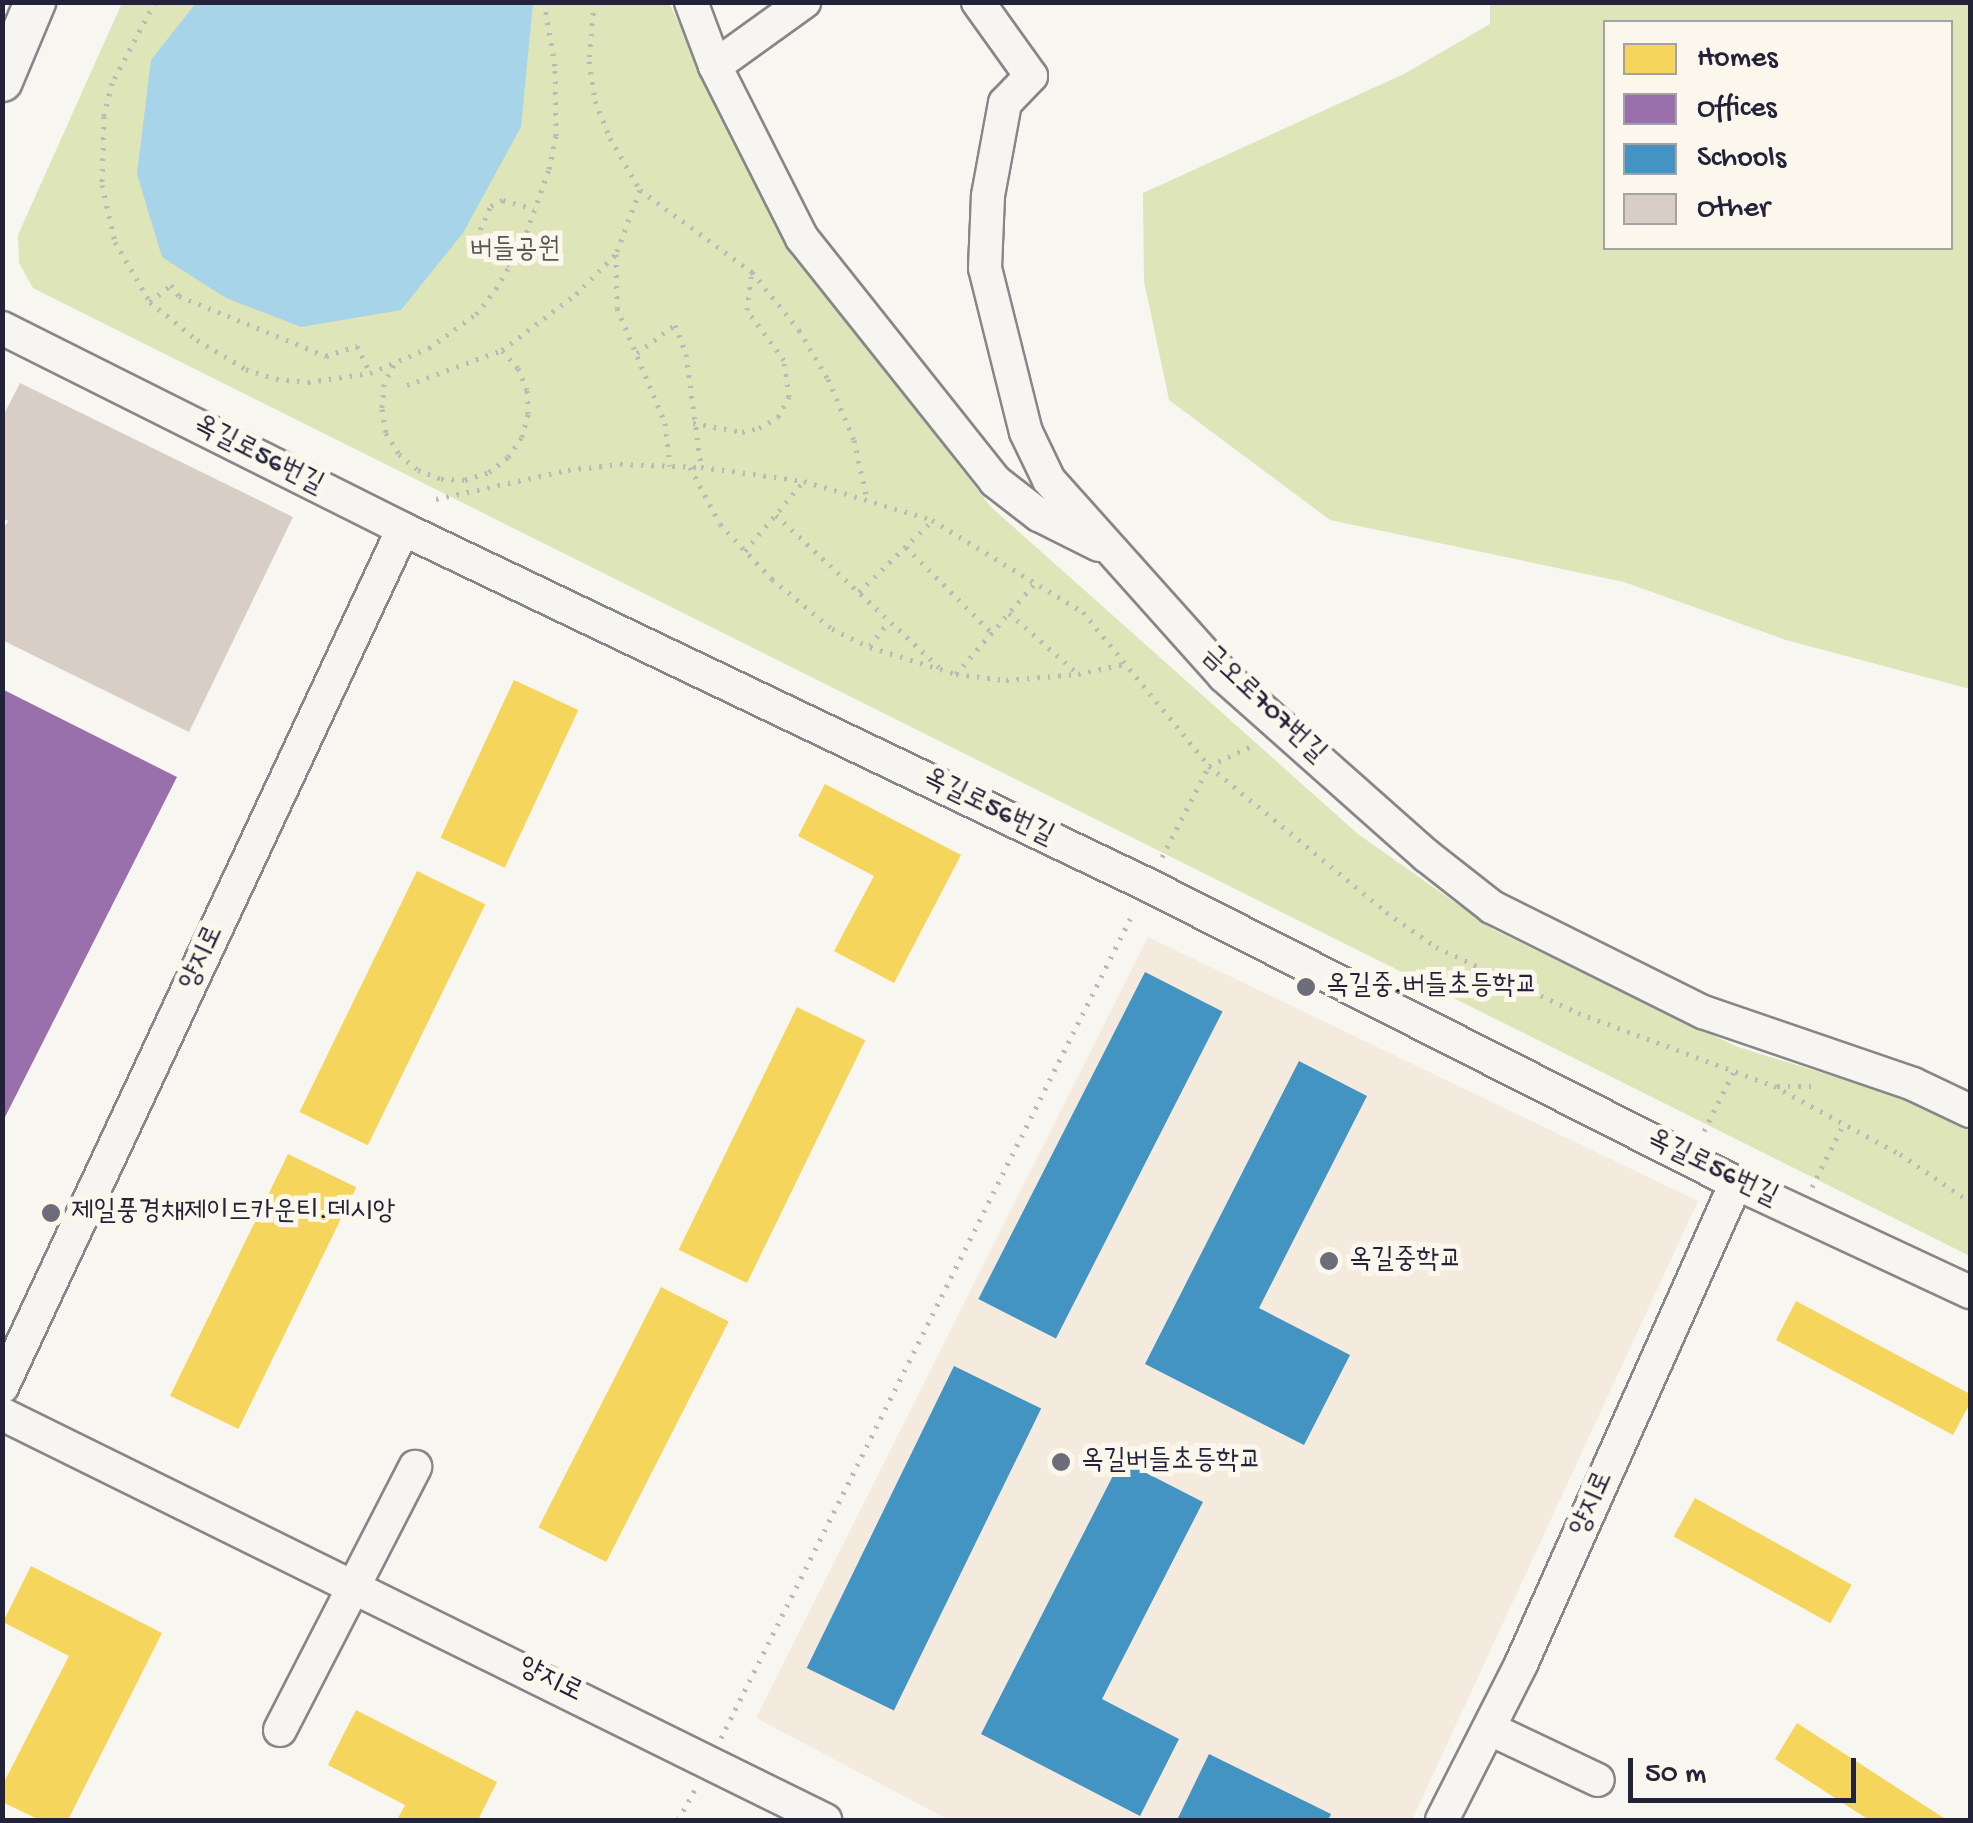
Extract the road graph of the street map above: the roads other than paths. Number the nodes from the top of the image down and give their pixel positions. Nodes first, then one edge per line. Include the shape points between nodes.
1 (35, 2) edge
2 (691, 2) edge
3 (804, 2) edge
4 (978, 2) edge
5 (716, 66) junction
6 (2, 81) edge
7 (2, 328) edge
8 (403, 529) junction
9 (1116, 553) junction
10 (1970, 1111) edge
11 (1736, 1183) junction
12 (1970, 1292) edge
13 (2, 1388) edge
14 (2, 1414) edge
15 (415, 1467) dead end
16 (352, 1584) junction
17 (1490, 1729) junction
18 (280, 1730) dead end
19 (1598, 1780) dead end
20 (825, 1820) edge
21 (1442, 1820) edge

1 - 6 main road
2 - 5 street
3 - 5 street
4 - 9 street, 금오로707번길 via 1031,76 1005,103 988,196 985,268 997,330 1026,432 1049,480
5 - 9 street via 802,238 996,482 1039,515
7 - 8 street, 옥길로56번길
8 - 11 street, 옥길로56번길 via 1148,884
8 - 13 street, 양지로
9 - 10 street, 금오로707번길 via 1224,676 1492,907 1703,1012 1913,1084
11 - 12 street, 옥길로56번길
11 - 17 street, 양지로
14 - 16 street, 양지로
15 - 16 street
16 - 18 street
16 - 20 street, 양지로
17 - 19 street
17 - 21 street, 양지로

